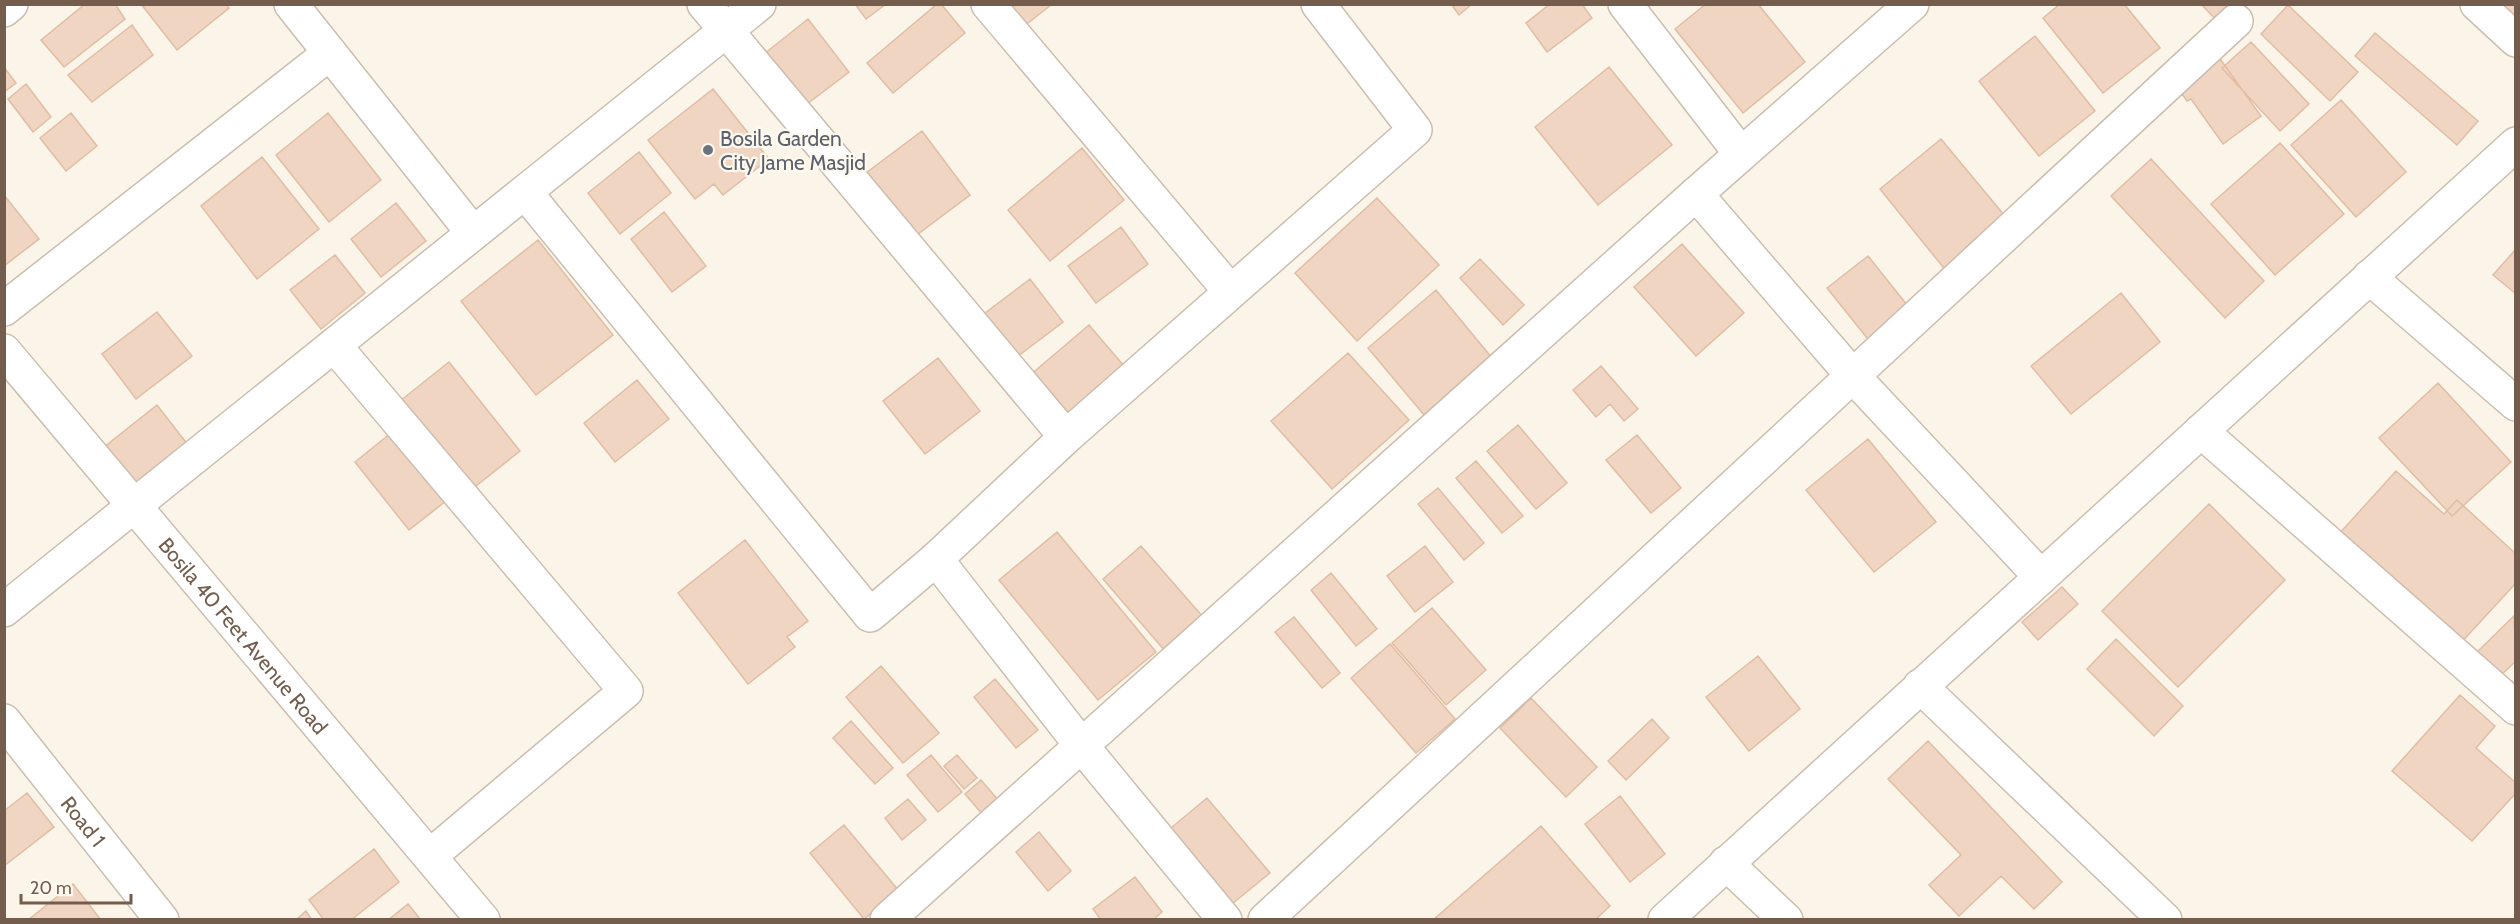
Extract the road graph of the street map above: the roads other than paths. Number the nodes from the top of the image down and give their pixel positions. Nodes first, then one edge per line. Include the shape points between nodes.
1 (11, 4) edge
2 (291, 4) edge
3 (704, 4) edge
4 (759, 4) edge
5 (988, 4) edge
6 (1318, 4) edge
7 (1625, 4) edge
8 (1912, 4) edge
9 (2477, 4) edge
10 (4, 10) edge
11 (2236, 21) dead end
12 (726, 31) junction
13 (2516, 40) edge
14 (330, 53) junction
15 (2516, 144) edge
16 (1742, 154) junction
17 (525, 192) junction
18 (1696, 194) junction
19 (473, 233) junction
20 (2369, 277) junction
21 (1230, 291) junction
22 (4, 309) edge
23 (334, 345) junction
24 (4, 351) edge
25 (1852, 375) junction
26 (2516, 404) edge
27 (2201, 431) junction
28 (1065, 437) junction
29 (135, 505) junction
30 (936, 559) junction
31 (2041, 577) junction
32 (4, 609) edge
33 (1920, 686) junction
34 (2516, 708) edge
35 (4, 721) edge
36 (1081, 745) junction
37 (430, 856) junction
38 (1726, 863) junction
39 (162, 920) edge
40 (483, 920) edge
41 (887, 920) edge
42 (1225, 920) edge
43 (1264, 920) edge
44 (1665, 920) edge
45 (1786, 920) edge
46 (2165, 920) edge

1 - 10 street
2 - 14 street
3 - 12 street
4 - 12 street
5 - 21 street
6 - 21 street via 1415,130
7 - 16 street
8 - 16 street
9 - 13 street
11 - 25 street
12 - 17 street
12 - 28 street
14 - 19 street
14 - 22 street
15 - 20 street
16 - 18 street
17 - 19 street
17 - 30 street via 870,615
18 - 25 street
18 - 36 street
19 - 23 street
20 - 26 street
20 - 27 street
21 - 28 street
23 - 29 street
23 - 37 street via 626,691
24 - 29 street, Bosila 40 Feet Avenue Road
25 - 31 street
25 - 43 street
27 - 31 street
27 - 34 street
28 - 30 street
29 - 32 street
29 - 37 street, Bosila 40 Feet Avenue Road
30 - 36 street
31 - 33 street
33 - 38 street
33 - 46 street
35 - 39 street, Road 1
36 - 41 street
36 - 42 street
37 - 40 street, Bosila 40 Feet Avenue Road
38 - 44 street
38 - 45 street

